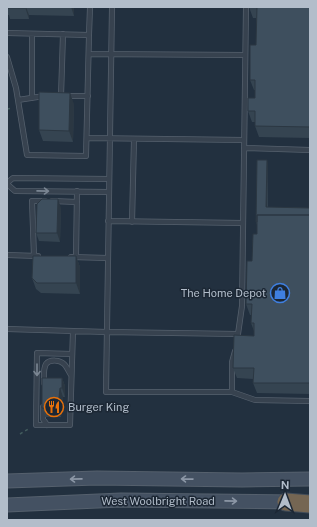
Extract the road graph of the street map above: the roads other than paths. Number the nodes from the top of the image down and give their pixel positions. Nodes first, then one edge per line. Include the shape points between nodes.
1 (90, 7) edge
2 (112, 7) edge
3 (246, 7) edge
4 (7, 33) edge
5 (32, 34) junction
6 (63, 34) junction
7 (90, 35) junction
8 (89, 54) junction
9 (111, 54) junction
10 (246, 55) junction
11 (7, 57) edge
12 (50, 96) edge
13 (56, 96) edge
14 (61, 96) junction
15 (88, 96) junction
16 (32, 98) junction
17 (18, 100) junction
18 (87, 138) junction
19 (110, 139) junction
20 (134, 139) junction
21 (244, 140) junction
22 (244, 148) junction
23 (310, 150) edge
24 (109, 179) junction
25 (7, 183) edge
26 (77, 191) junction
27 (109, 192) junction
28 (77, 202) junction
29 (108, 221) junction
30 (132, 222) junction
31 (243, 223) junction
32 (7, 255) edge
33 (34, 256) junction
34 (41, 256) edge
35 (62, 257) edge
36 (76, 257) junction
37 (108, 258) junction
38 (7, 329) edge
39 (72, 331) junction
40 (107, 332) junction
41 (238, 334) junction
42 (237, 341) edge
43 (235, 348) edge
44 (72, 354) junction
45 (72, 377) junction
46 (44, 390) edge
47 (232, 392) junction
48 (310, 401) edge
49 (43, 404) edge
50 (47, 425) junction
51 (310, 479) edge
52 (7, 480) edge
53 (286, 502) joint
54 (310, 503) edge
55 (7, 505) edge

1 - 7 lane
2 - 9 lane
3 - 10 lane
4 - 5 lane
5 - 6 lane
5 - 16 lane
6 - 7 lane
6 - 14 lane
7 - 8 lane
8 - 9 lane
8 - 15 lane
9 - 10 lane
9 - 19 lane
10 - 21 lane
11 - 17 lane
12 - 16 lane
13 - 14 lane
14 - 15 lane
15 - 18 lane
16 - 17 lane
17 - 18 lane via 27,155 86,156
18 - 19 lane
19 - 20 lane
19 - 24 lane
20 - 21 lane
20 - 30 lane
21 - 22 lane
22 - 23 lane
22 - 31 lane
24 - 25 lane via 13,178
24 - 27 lane
25 -> 26 lane via 15,191
26 - 27 lane
26 - 28 lane
27 - 29 lane
28 - 33 lane via 32,201
28 - 36 lane
29 - 30 lane
29 - 37 lane
30 - 31 lane
31 - 41 lane via 242,306
32 - 33 lane
33 - 34 lane
35 - 36 lane
36 - 37 lane
37 - 40 lane
38 - 39 lane
39 - 40 lane
39 - 44 lane
40 - 41 lane
40 - 47 lane via 106,392
41 - 42 lane
43 - 47 lane via 232,362
44 - 45 lane
44 -> 50 lane via 37,353 36,425
45 - 46 lane via 64,364 48,362 44,369
45 - 50 lane via 70,425
47 - 48 lane via 255,400
49 - 50 lane via 43,418
51 -> 52 main road, West Woolbright Road
53 - 54 highway
55 -> 53 main road, West Woolbright Road via 129,500

